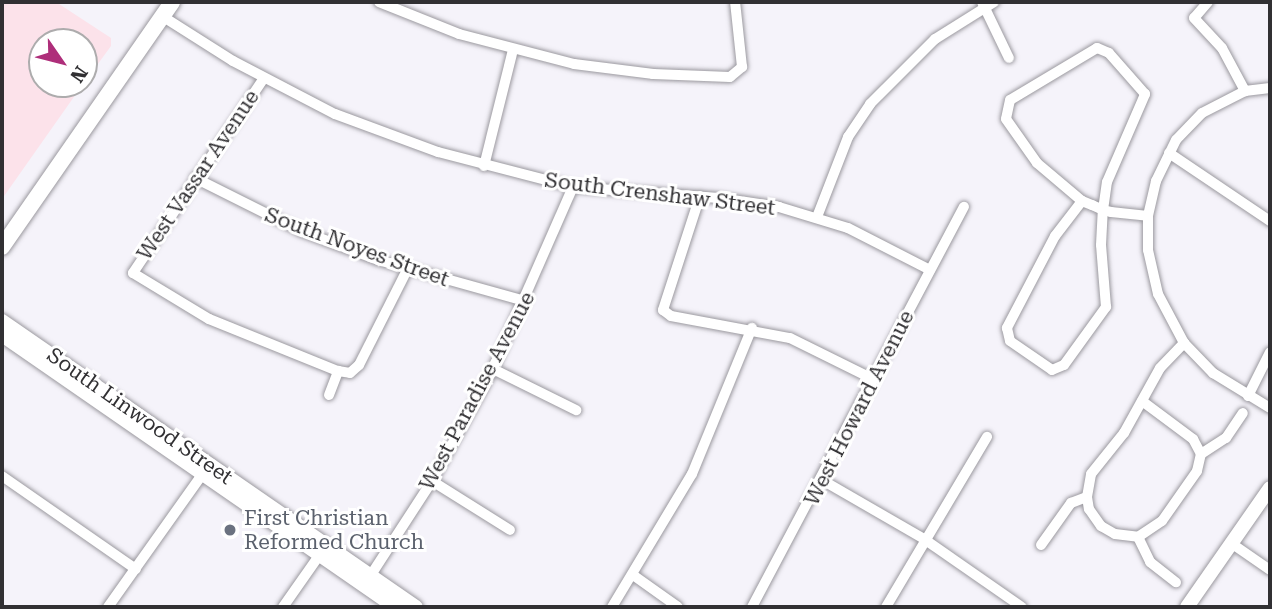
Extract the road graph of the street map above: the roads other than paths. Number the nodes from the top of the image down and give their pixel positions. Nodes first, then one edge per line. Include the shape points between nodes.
1 (172, 2) edge
2 (379, 2) edge
3 (735, 2) edge
4 (1208, 2) edge
5 (987, 4) edge
6 (162, 16) junction
7 (513, 50) junction
8 (1009, 58) dead end
9 (264, 78) junction
10 (1270, 88) edge
11 (1245, 91) junction
12 (1169, 153) junction
13 (484, 166) junction
14 (195, 178) junction
15 (573, 187) junction
16 (700, 196) junction
17 (1082, 201) junction
18 (964, 207) dead end
19 (1103, 210) junction
20 (1148, 216) junction
21 (817, 217) junction
22 (1270, 220) edge
23 (2, 247) edge
24 (407, 270) junction
25 (930, 270) junction
26 (525, 301) junction
27 (2, 321) edge
28 (752, 328) junction
29 (2, 335) edge
30 (1184, 343) junction
31 (1270, 352) edge
32 (494, 369) junction
33 (338, 371) junction
34 (873, 379) junction
35 (329, 395) dead end
36 (1248, 396) junction
37 (1142, 401) junction
38 (1270, 408) edge
39 (576, 410) dead end
40 (1243, 413) dead end
41 (987, 437) dead end
42 (1201, 454) junction
43 (206, 469) junction
44 (2, 476) edge
45 (822, 480) junction
46 (432, 481) junction
47 (1270, 488) edge
48 (1087, 497) junction
49 (510, 530) dead end
50 (1138, 537) junction
51 (924, 538) junction
52 (1231, 543) junction
53 (1041, 545) dead end
54 (324, 550) junction
55 (135, 569) junction
56 (1270, 570) edge
57 (633, 575) junction
58 (367, 581) junction
59 (1176, 582) dead end
60 (108, 607) edge
61 (283, 607) edge
62 (395, 607) edge
63 (416, 607) edge
64 (612, 607) edge
65 (678, 607) edge
66 (752, 607) edge
67 (886, 607) edge
68 (1022, 607) edge
69 (1187, 607) edge

1 - 6 main road
2 - 7 street
3 - 7 street via 742,67 738,74 653,74
4 - 11 street via 1194,18 1222,48
5 - 8 street
5 - 21 street via 935,39 870,104 848,137
6 - 9 street, South Crenshaw Street
6 - 23 main road
7 - 13 street
9 - 13 street, South Crenshaw Street via 346,118
9 - 14 street, West Vassar Avenue
10 - 11 street
11 - 12 street via 1202,113
12 - 20 street
12 - 22 street
13 - 15 street, South Crenshaw Street
14 - 24 street, South Noyes Street via 301,231
14 - 33 street, West Vassar Avenue via 133,273 209,318
15 - 16 street, South Crenshaw Street
15 - 26 street, West Paradise Avenue
16 - 21 street, South Crenshaw Street
16 - 28 street via 663,310 671,316
17 - 19 street
17 - 19 street via 1055,236 1007,328 1010,341 1052,370 1064,365 1106,307
17 - 19 street via 1026,153 1006,119 1006,107 1010,100 1097,48 1109,53 1146,94 1117,153
18 - 25 street, West Howard Avenue
19 - 20 street
20 - 30 street via 1152,275 1165,313
21 - 25 street, South Crenshaw Street via 876,240
24 - 26 street, South Noyes Street
24 - 33 street via 359,365 350,373
25 - 34 street, West Howard Avenue
26 - 32 street, West Paradise Avenue
27 - 43 street, South Linwood Street
28 - 34 street via 831,355
28 - 57 street via 709,439
29 - 43 street, South Linwood Street
30 - 36 street via 1213,373
30 - 37 street via 1160,368
31 - 36 street
32 - 39 street
32 - 46 street, West Paradise Avenue
33 - 35 street
34 - 45 street, West Howard Avenue
36 - 38 street
37 - 42 street via 1193,439
37 - 48 street via 1124,433 1091,474
40 - 42 street via 1226,438
41 - 51 street
42 - 50 street via 1197,471 1162,521
43 - 54 street, South Linwood Street
43 - 55 street
44 - 55 street
45 - 51 street
45 - 66 street, West Howard Avenue
46 - 49 street
46 - 58 street, West Paradise Avenue
47 - 52 street
48 - 50 street via 1101,526 1115,534
48 - 53 street via 1071,503
50 - 59 street via 1150,562
51 - 67 street
51 - 68 street
52 - 56 street
52 - 69 street
54 - 58 street, South Linwood Street
54 - 61 street
55 - 60 street
57 - 64 street
57 - 65 street
58 - 62 street, South Linwood Street
58 - 63 street, South Linwood Street

